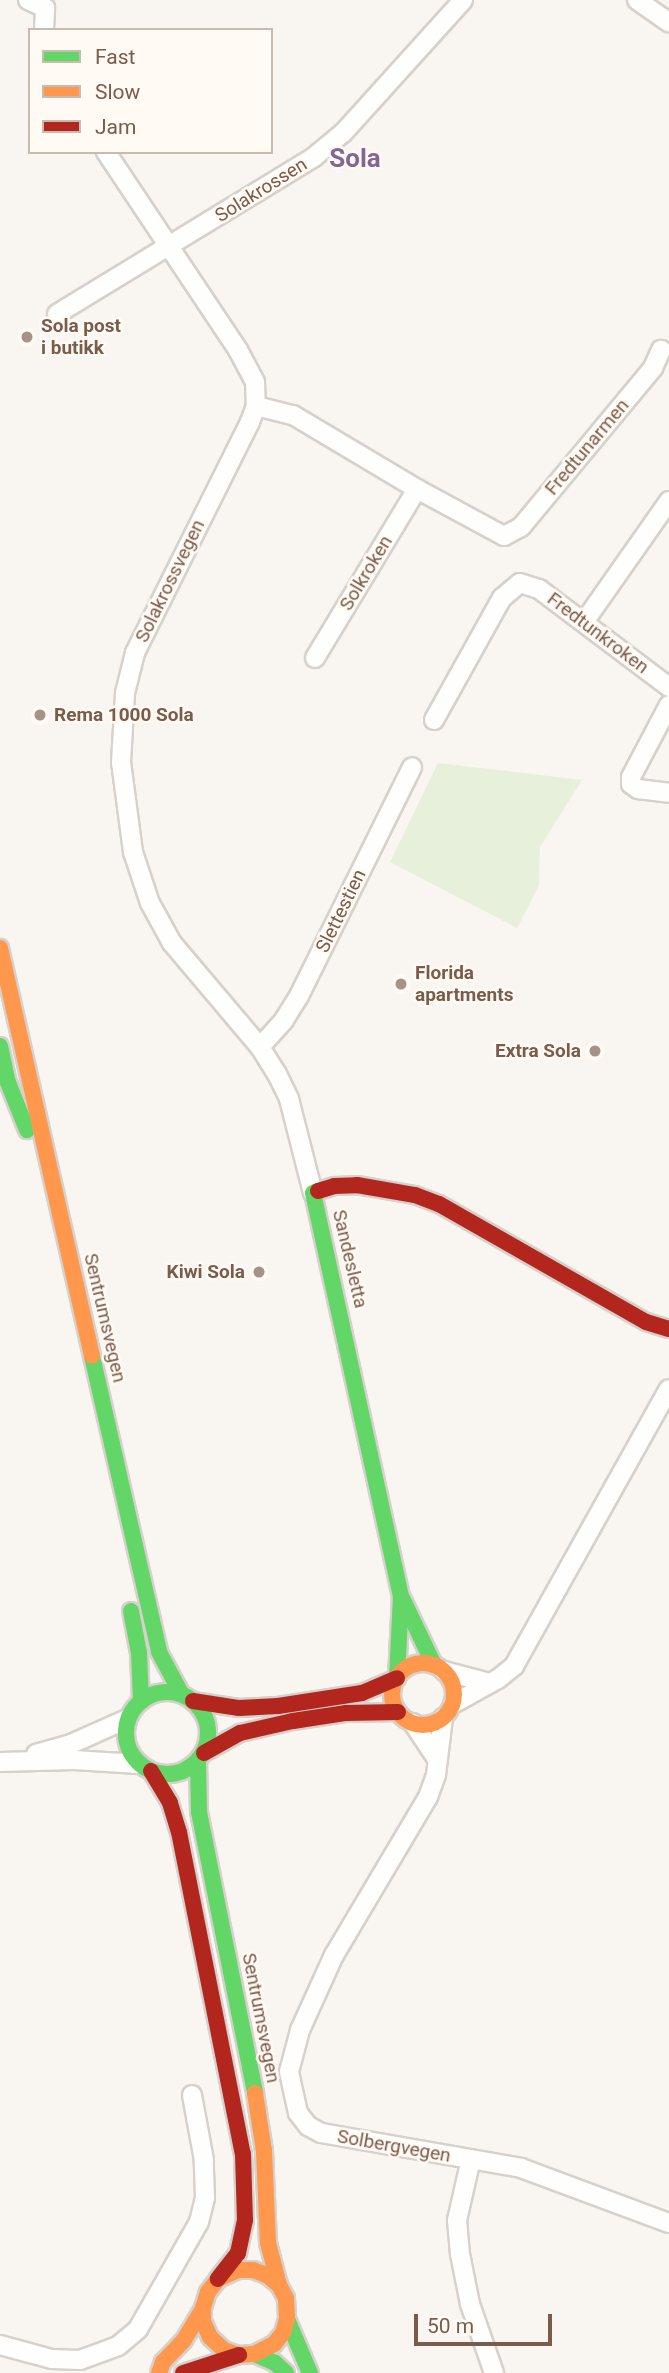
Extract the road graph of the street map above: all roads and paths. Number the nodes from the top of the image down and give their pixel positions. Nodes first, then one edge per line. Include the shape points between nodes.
1 (463, 0) edge
2 (637, 0) edge
3 (41, 3) edge
4 (669, 22) edge
5 (44, 28) edge
6 (107, 154) edge
7 (169, 247) junction
8 (57, 314) dead end
9 (661, 350) dead end
10 (256, 406) junction
11 (417, 489) junction
12 (669, 501) edge
13 (584, 622) junction
14 (315, 658) dead end
15 (669, 687) edge
16 (669, 705) edge
17 (434, 720) dead end
18 (412, 767) dead end
19 (669, 793) edge
20 (0, 948) edge
21 (0, 1046) edge
22 (260, 1047) junction
23 (313, 1193) junction
24 (669, 1329) edge
25 (669, 1389) edge
26 (120, 1554) dead end
27 (127, 1591) dead end
28 (401, 1596) junction
29 (440, 1668) junction
30 (397, 1677) junction
31 (490, 1684) junction
32 (187, 1697) junction
33 (141, 1701) junction
34 (448, 1711) junction
35 (406, 1718) junction
36 (127, 1719) junction
37 (201, 1757) junction
38 (437, 1759) junction
39 (4, 1761) edge
40 (145, 1767) junction
41 (192, 2095) dead end
42 (471, 2160) junction
43 (669, 2223) edge
44 (218, 2279) junction
45 (279, 2285) junction
46 (203, 2308) junction
47 (287, 2319) junction
48 (0, 2345) edge
49 (246, 2355) junction
50 (164, 2373) edge
51 (183, 2373) edge
52 (285, 2373) edge
53 (310, 2373) edge
54 (494, 2373) edge

1 - 7 street, Solakrossen via 343,133 314,157
2 - 4 street
3 - 5 street
6 - 7 street
7 - 8 street, Solakrossen
7 - 10 street via 252,373
9 - 11 street, Fredtunarmen via 653,368 521,527 504,536
10 - 11 street via 293,415
10 - 22 street, Solakrossvegen via 139,639 125,693 121,762 133,852 150,903 193,971
11 - 14 street, Solkroken
12 - 13 street
13 - 15 street, Fredtunkroken
13 - 17 street, Fredtunkroken via 539,589 520,583 502,598
16 - 19 street via 631,777 631,784 638,789
18 - 22 street, Slettestien via 299,996
20 - 32 main road, Sentrumsvegen via 159,1652
21 - 26 main road, Sentrumsvegen via 7,1080 26,1124
22 - 23 street, Solakrossvegen via 289,1099
23 - 24 main road, Sandesletta via 357,1185 439,1204 646,1322
23 - 28 main road, Sandesletta
25 - 31 street via 524,1651 514,1666
27 - 33 main road via 139,1653
28 - 29 main road, Sandesletta
28 - 30 main road, Sandesletta
29 - 30 main road via 421,1663
29 - 31 street
29 - 34 main road, Sandesletta via 453,1686
30 - 32 main road via 362,1693 278,1706 239,1708
30 - 35 main road, Sandesletta via 393,1689
31 - 34 street
32 - 33 main road via 153,1694
32 - 37 main road, Sentrumsvegen via 206,1720 208,1742
33 - 36 main road
34 - 35 main road via 434,1723
34 - 38 street, Solbergvegen
35 - 37 main road via 346,1713 293,1721 240,1733
35 - 38 street
36 - 39 street via 71,1744
36 - 40 main road via 126,1743
37 - 40 main road via 176,1774
37 - 45 main road, Sentrumsvegen via 199,1811 253,2080 264,2151 268,2243
38 - 42 street, Solbergvegen via 428,1797 329,1965 300,2030 289,2072 298,2113 314,2130
39 - 40 street
40 - 44 main road via 170,1803 179,1832 243,2154 245,2220 237,2253
41 - 48 street via 204,2160 205,2198 199,2222 138,2329 102,2354 67,2361
42 - 43 street, Solbergvegen via 547,2176
42 - 54 street via 457,2220 460,2255 470,2304
44 - 45 main road via 238,2270 253,2270
44 - 46 main road
45 - 47 main road via 286,2298
46 - 49 main road via 210,2337 224,2350
46 - 50 main road via 184,2340 163,2362
47 - 49 main road via 274,2344
47 - 53 main road
49 - 51 main road
49 - 52 main road via 275,2363

